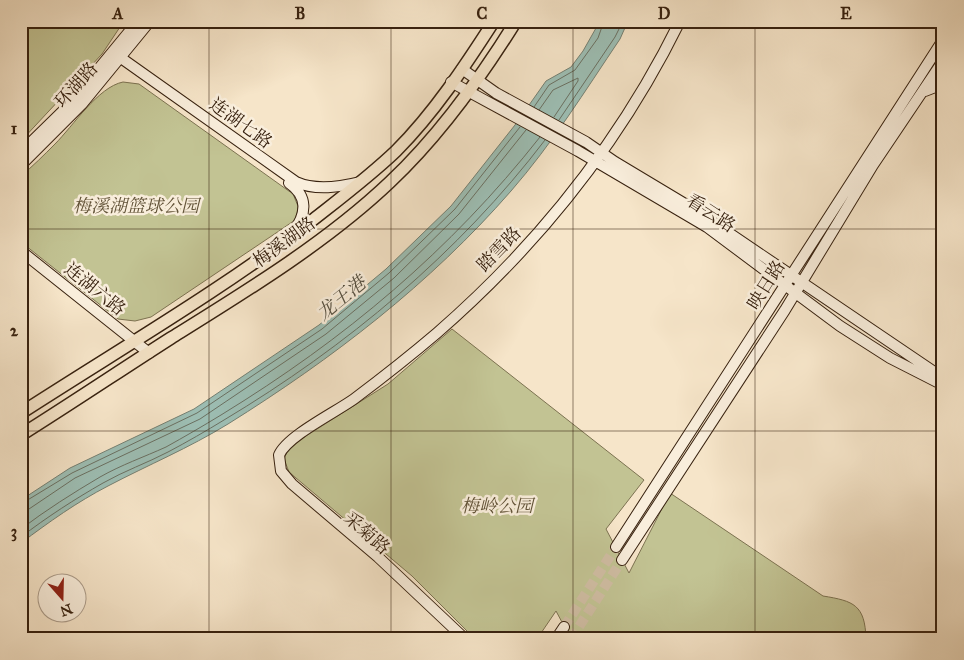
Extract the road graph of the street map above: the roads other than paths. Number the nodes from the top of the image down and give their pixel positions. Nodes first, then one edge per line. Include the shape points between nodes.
1 (138, 21) edge
2 (150, 21) edge
3 (494, 21) edge
4 (516, 21) edge
5 (675, 21) edge
6 (680, 21) edge
7 (943, 40) edge
8 (115, 58) junction
9 (943, 62) edge
10 (462, 69) junction
11 (479, 80) junction
12 (451, 82) junction
13 (943, 84) edge
14 (469, 92) junction
15 (924, 92) junction
16 (600, 151) junction
17 (21, 152) edge
18 (593, 161) junction
19 (21, 165) edge
20 (360, 182) junction
21 (287, 240) junction
22 (21, 251) edge
23 (21, 258) edge
24 (792, 275) junction
25 (802, 282) junction
26 (786, 285) junction
27 (796, 292) junction
28 (131, 343) junction
29 (146, 355) junction
30 (943, 378) edge
31 (943, 385) edge
32 (21, 413) edge
33 (21, 434) edge
34 (282, 444) junction
35 (616, 548) tunnel mouth
36 (622, 560) tunnel mouth
37 (564, 627) tunnel mouth
38 (458, 639) edge
39 (464, 639) edge
40 (556, 639) edge

1 - 8 main road, 环湖路
2 - 8 main road, 环湖路
3 - 10 main road, 梅溪湖路
4 - 11 main road, 梅溪湖路
5 - 16 main road, 踏雪路
6 - 16 main road, 踏雪路 via 639,95
7 - 24 main road, 映日路
8 - 17 main road, 环湖路
8 - 19 main road, 环湖路 via 82,104
8 - 20 main road, 连湖七路 via 296,182 325,187
8 - 21 main road, 连湖七路 via 299,191 304,211
9 - 15 main road, 映日路
10 - 11 main road, 看云路
10 - 12 main road, 梅溪湖路
11 - 14 main road, 梅溪湖路
11 - 16 main road, 看云路 via 496,93
12 - 14 main road, 看云路
12 - 20 main road, 梅溪湖路 via 396,150
13 - 15 main road
14 - 18 main road, 看云路
14 - 29 main road, 梅溪湖路 via 414,158 361,206 279,268
15 - 25 main road, 映日路 via 874,165
16 - 18 main road, 踏雪路
16 - 24 main road, 看云路
18 - 26 main road, 看云路 via 708,227
18 - 34 main road, 踏雪路 via 521,244 434,328 372,380
20 - 21 main road, 梅溪湖路
21 - 28 main road, 梅溪湖路
22 - 28 main road, 连湖六路
23 - 28 main road, 连湖六路
24 - 25 main road, 看云路
24 - 26 main road, 映日路
25 - 27 main road, 映日路
25 - 30 main road, 看云路
26 - 27 main road, 看云路
26 - 35 main road, 映日路
27 - 31 main road, 看云路 via 840,326
27 - 36 main road, 映日路
28 - 29 main road, 连湖六路
28 - 32 main road, 梅溪湖路
29 - 33 main road, 梅溪湖路
34 - 38 main road, 采菊路 via 276,454 276,466 288,486 375,560
34 - 39 main road, 采菊路 via 278,460 285,477 378,557
37 - 40 main road

